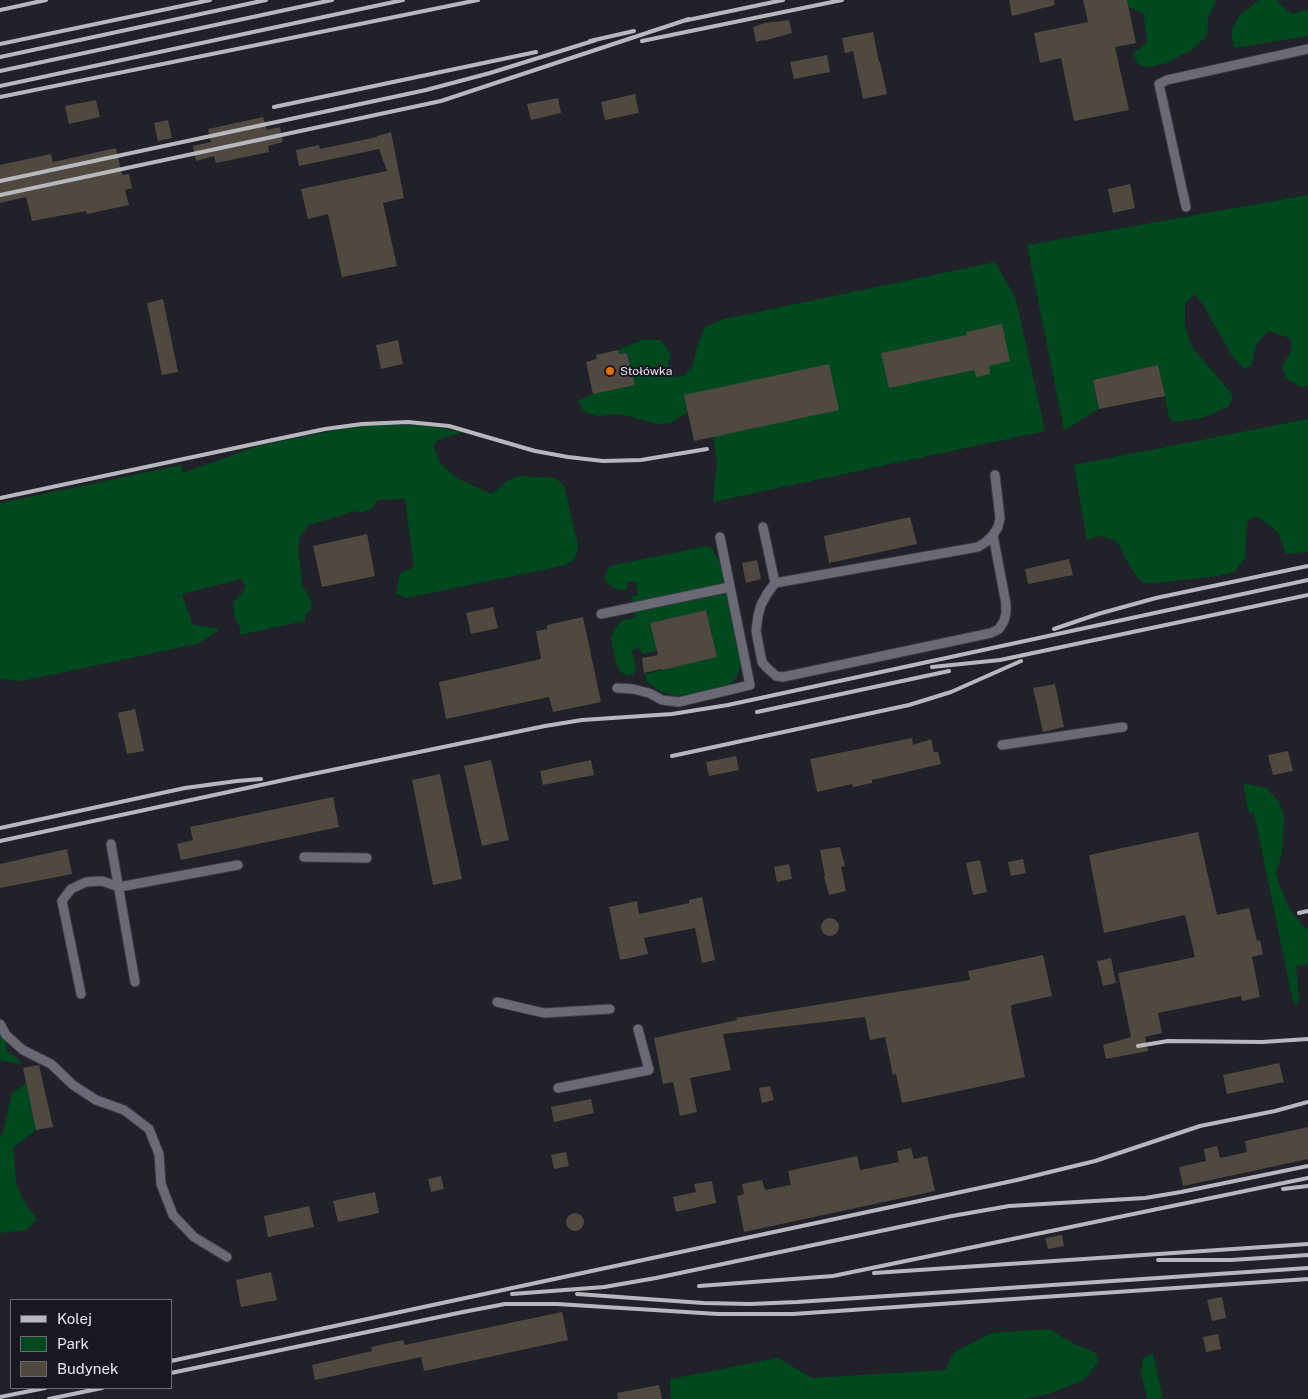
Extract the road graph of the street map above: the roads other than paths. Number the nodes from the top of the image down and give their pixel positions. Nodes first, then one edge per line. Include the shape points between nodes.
1 (1308, 49) edge
2 (1186, 207) dead end
3 (995, 475) dead end
4 (764, 528) dead end
5 (993, 535) junction
6 (720, 537) dead end
7 (775, 583) junction
8 (730, 587) junction
9 (601, 614) dead end
10 (617, 688) dead end
11 (1123, 727) dead end
12 (1002, 745) dead end
13 (111, 844) dead end
14 (304, 857) dead end
15 (367, 858) dead end
16 (238, 865) dead end
17 (119, 887) junction
18 (135, 982) dead end
19 (81, 994) dead end
20 (497, 1002) dead end
21 (610, 1009) dead end
22 (0, 1024) edge
23 (638, 1029) dead end
24 (558, 1088) dead end
25 (227, 1257) dead end

1 - 2 lane via 1158,84
3 - 5 lane via 1000,518
4 - 7 lane
5 - 7 lane via 978,546
5 - 7 lane via 1006,613 999,629 991,633 776,676 762,662 756,631 761,605
6 - 8 lane
8 - 9 lane
8 - 10 lane via 750,685 679,702 662,700 633,689
11 - 12 lane
13 - 17 lane
14 - 15 lane
16 - 17 lane
17 - 18 lane
17 - 19 lane via 102,881 86,882 71,890 62,901
20 - 21 lane via 544,1013
22 - 25 lane via 6,1035 23,1050 51,1064 73,1085 96,1100 124,1110 149,1129 159,1154 161,1184 173,1215 194,1237
23 - 24 lane via 650,1070

